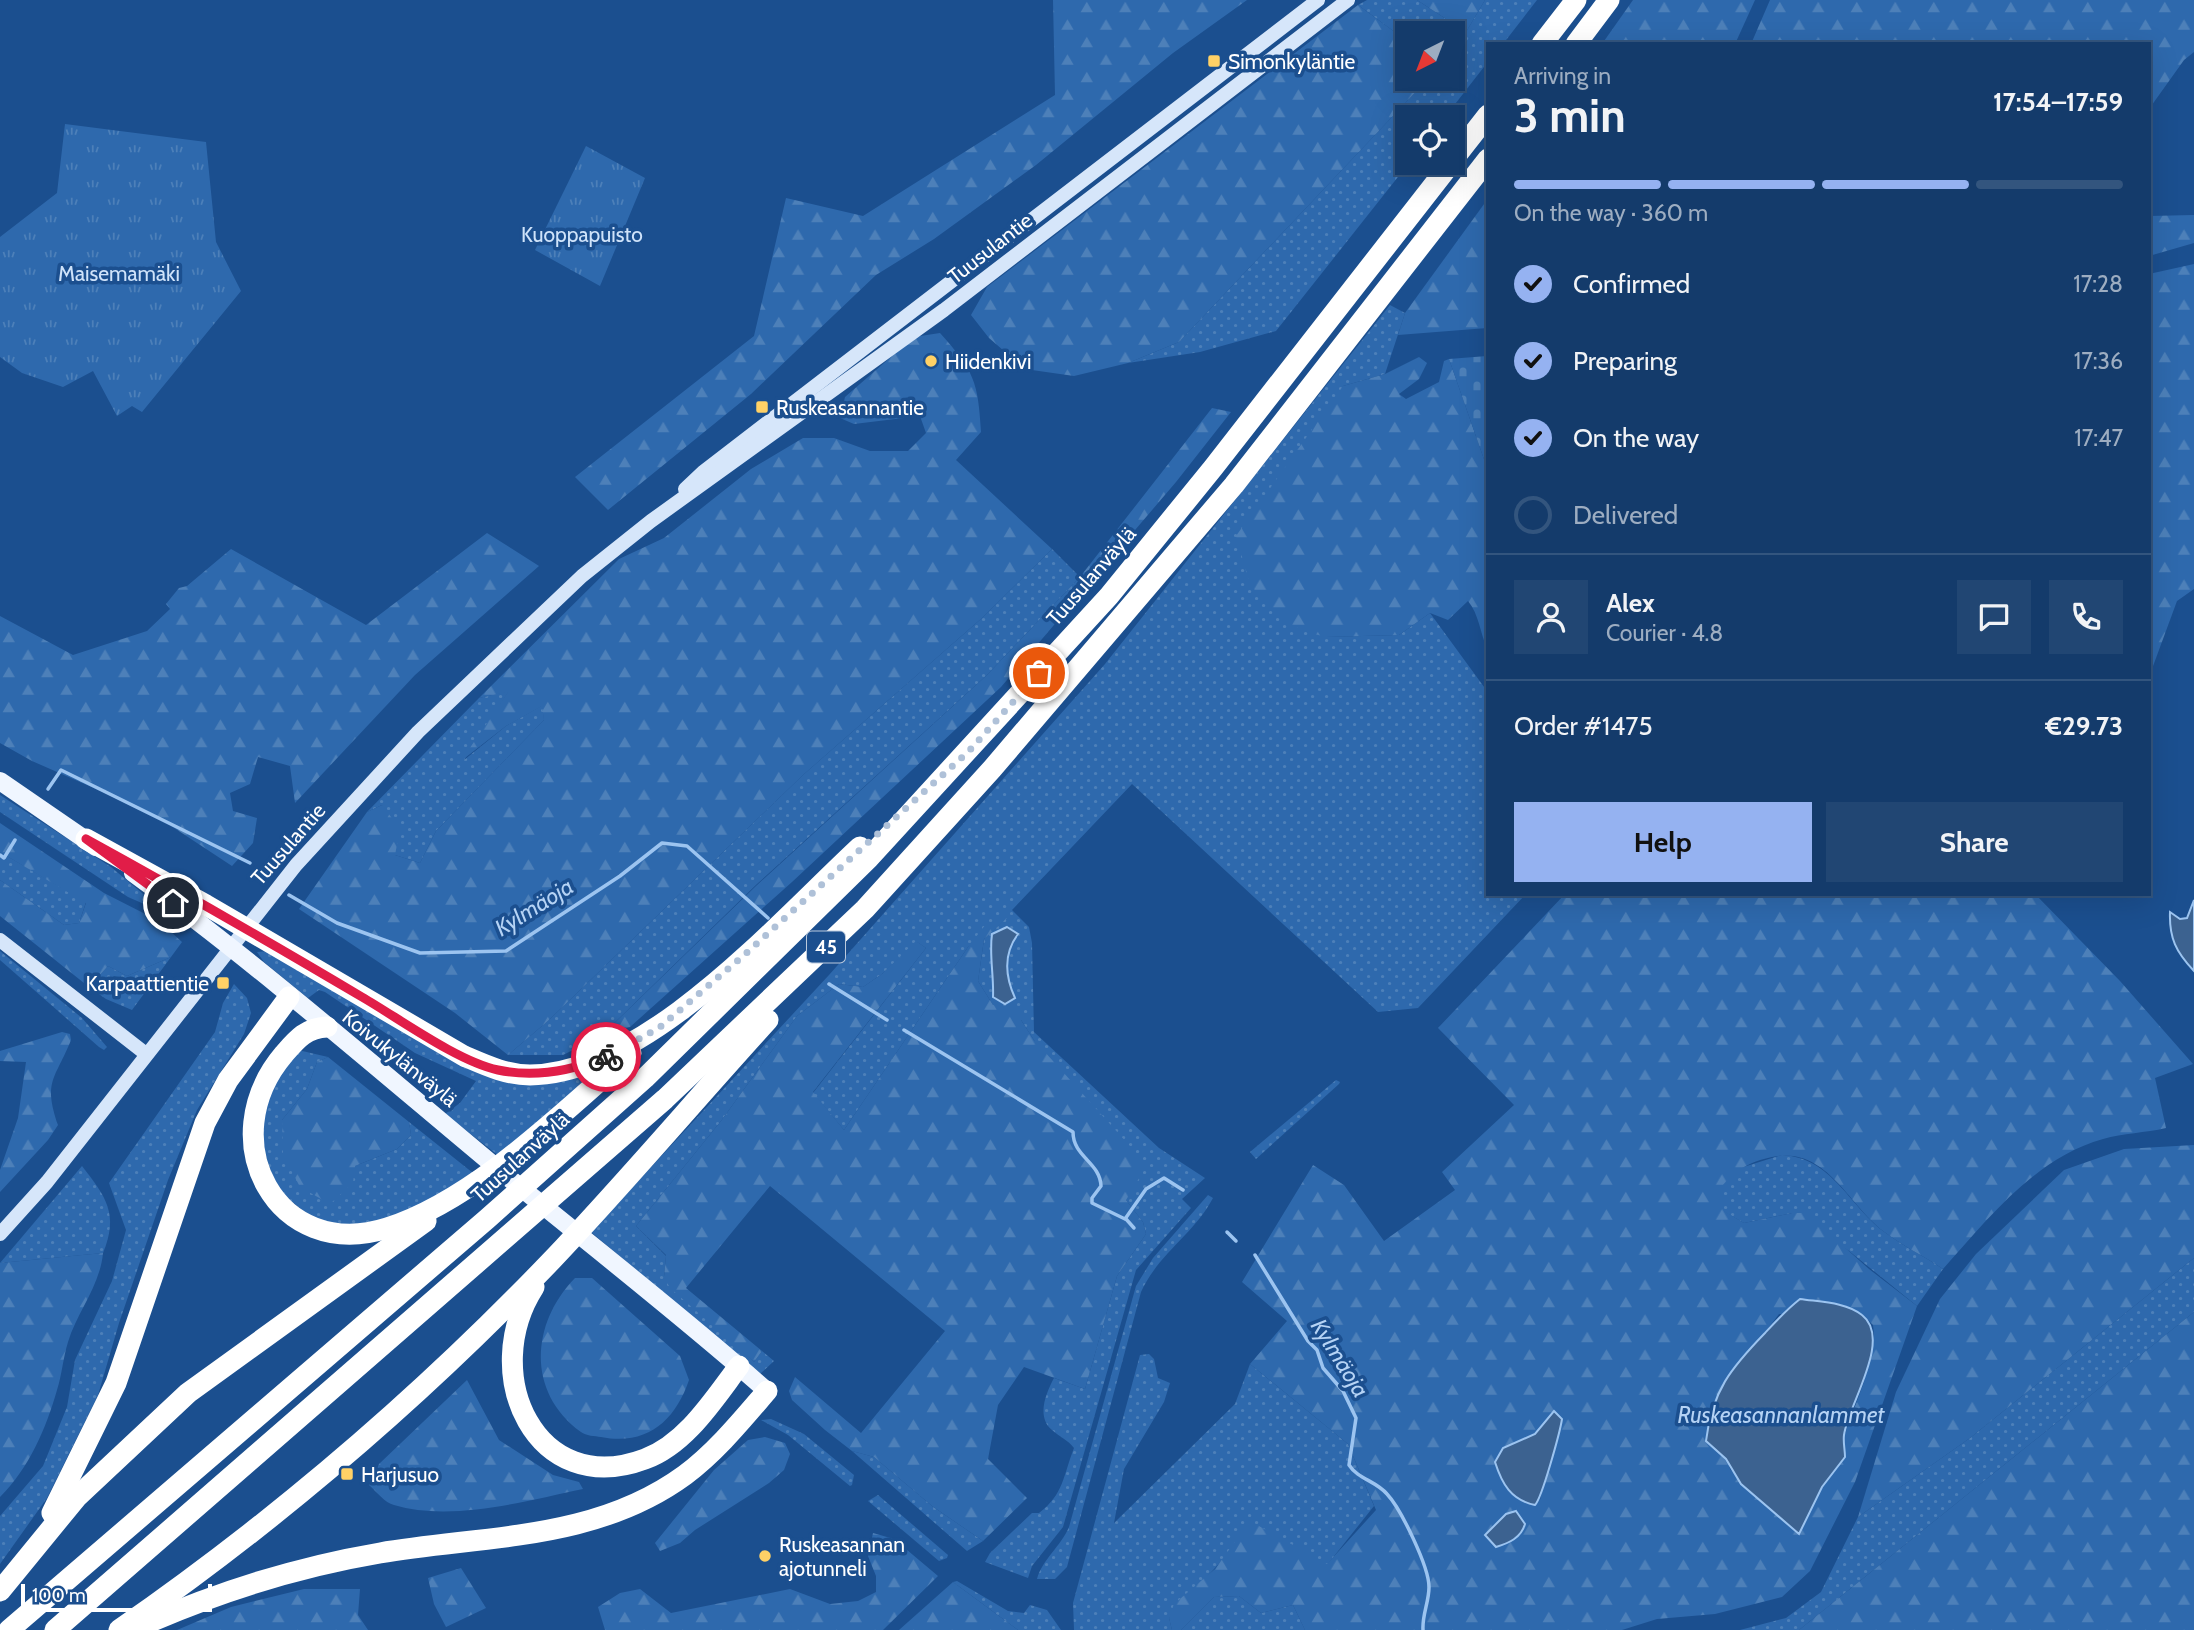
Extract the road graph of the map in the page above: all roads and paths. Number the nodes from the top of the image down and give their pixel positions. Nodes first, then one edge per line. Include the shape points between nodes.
1 (1318, 0) edge
2 (1348, 0) edge
3 (1576, 0) edge
4 (1609, 0) edge
5 (1544, 42) edge
6 (1578, 42) edge
7 (1486, 118) edge
8 (1465, 145) edge
9 (1486, 162) edge
10 (1442, 175) edge
11 (651, 521) junction
12 (969, 751) junction
13 (0, 781) edge
14 (86, 839) joint
15 (865, 909) junction
16 (200, 912) junction
17 (0, 940) edge
18 (289, 997) junction
19 (327, 1027) junction
20 (659, 1028) junction
21 (146, 1054) junction
22 (464, 1192) junction
23 (0, 1234) edge
24 (552, 1259) junction
25 (735, 1371) junction
26 (763, 1395) joint
27 (33, 1548) junction
28 (0, 1591) edge
29 (9, 1630) edge
30 (55, 1630) edge
31 (119, 1630) edge
32 (133, 1630) edge

1 - 11 main road, Tuusulantie via 703,472
2 - 11 main road, Tuusulantie via 944,310
3 - 5 highway
4 - 6 highway
7 - 8 highway, Tuusulanväylä / 45
9 - 15 highway, 45 via 1234,485 992,769
10 - 12 highway, Tuusulanväylä / 45 via 1126,575
11 - 21 main road, Tuusulantie via 582,576 418,732 296,865
12 - 20 highway
12 - 29 highway, Tuusulanväylä / 45 via 860,867 645,1078
13 - 14 main road
14 - 16 highway
15 - 24 highway
15 - 30 highway, 45 via 655,1109
16 - 18 main road, Koivukylänväylä
16 - 20 highway via 285,952 453,1050 495,1069 528,1075 586,1065
17 - 21 main road
18 - 19 main road, Koivukylänväylä
18 - 27 highway via 228,1080 205,1123 117,1383
19 - 22 highway via 304,1032 275,1065 255,1105 253,1152 272,1195 309,1225 357,1234 410,1220
19 - 25 main road, Koivukylänväylä via 671,1307
20 - 22 highway
21 - 23 main road, Tuusulantie via 47,1182
22 - 27 highway via 188,1393 121,1453
24 - 25 highway via 522,1306 511,1351 515,1396 525,1418 555,1451 597,1467 647,1458 672,1444
24 - 31 highway via 428,1382 321,1479 204,1571
25 - 26 main road, Koivukylänväylä
26 - 32 highway via 688,1473 607,1516 545,1532 326,1563 201,1600
27 - 28 highway

